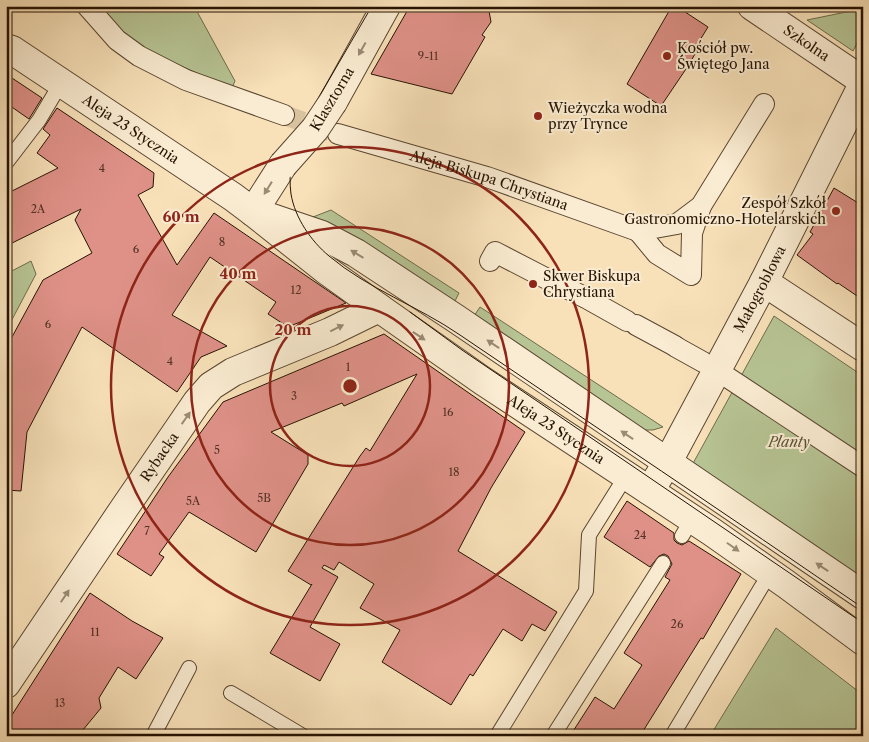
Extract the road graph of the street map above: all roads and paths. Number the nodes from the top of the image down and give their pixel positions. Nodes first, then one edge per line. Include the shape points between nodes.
1 (87, 6) edge
2 (386, 6) edge
3 (752, 6) edge
4 (6, 48) edge
5 (61, 82) junction
6 (863, 82) edge
7 (764, 104) dead end
8 (284, 115) tunnel mouth
9 (338, 134) tunnel mouth
10 (6, 163) edge
11 (701, 206) junction
12 (254, 212) junction
13 (638, 231) junction
14 (490, 261) dead end
15 (764, 282) junction
16 (378, 308) junction
17 (863, 347) edge
18 (703, 362) dead end
19 (724, 375) dead end
20 (668, 462) junction
21 (863, 467) edge
22 (626, 476) junction
23 (650, 491) junction
24 (663, 564) dead end
25 (762, 586) dead end
26 (863, 595) edge
27 (863, 642) edge
28 (189, 668) dead end
29 (6, 684) edge
30 (231, 693) dead end
31 (154, 736) edge
32 (303, 736) edge
33 (497, 736) edge
34 (553, 736) edge
35 (672, 736) edge

1 - 8 street via 118,40 140,56 186,80
2 -> 12 street, Klasztorna, bridge via 333,102 315,129 283,165
3 - 6 street, Szkolna
4 - 5 street, Aleja 23 Stycznia
5 - 10 lane via 39,120
5 - 12 street, Aleja 23 Stycznia
6 - 15 street, Małogroblowa
7 - 11 street, Aleja Biskupa Chrystiana
9 - 13 street, Aleja Biskupa Chrystiana via 487,177
11 - 13 street, Aleja Biskupa Chrystiana via 677,224
11 - 13 street, Aleja Biskupa Chrystiana via 692,233 690,279 657,254
12 - 16 street, Aleja 23 Stycznia
20 -> 12 street, Aleja 23 Stycznia via 356,253 322,235
14 - 18 street via 496,252
15 - 17 street
15 - 20 street, Małogroblowa
16 -> 22 street, Aleja 23 Stycznia
29 -> 16 street, Rybacka via 211,386 233,372 330,332
19 - 21 street
20 - 23 street, Małogroblowa
26 -> 20 street, Aleja 23 Stycznia
22 - 23 street, Aleja 23 Stycznia
22 - 33 lane via 589,535 586,591
23 -> 27 street, Aleja 23 Stycznia via 687,528 786,584
24 - 34 lane
25 - 35 lane
28 - 31 lane
30 - 32 lane

